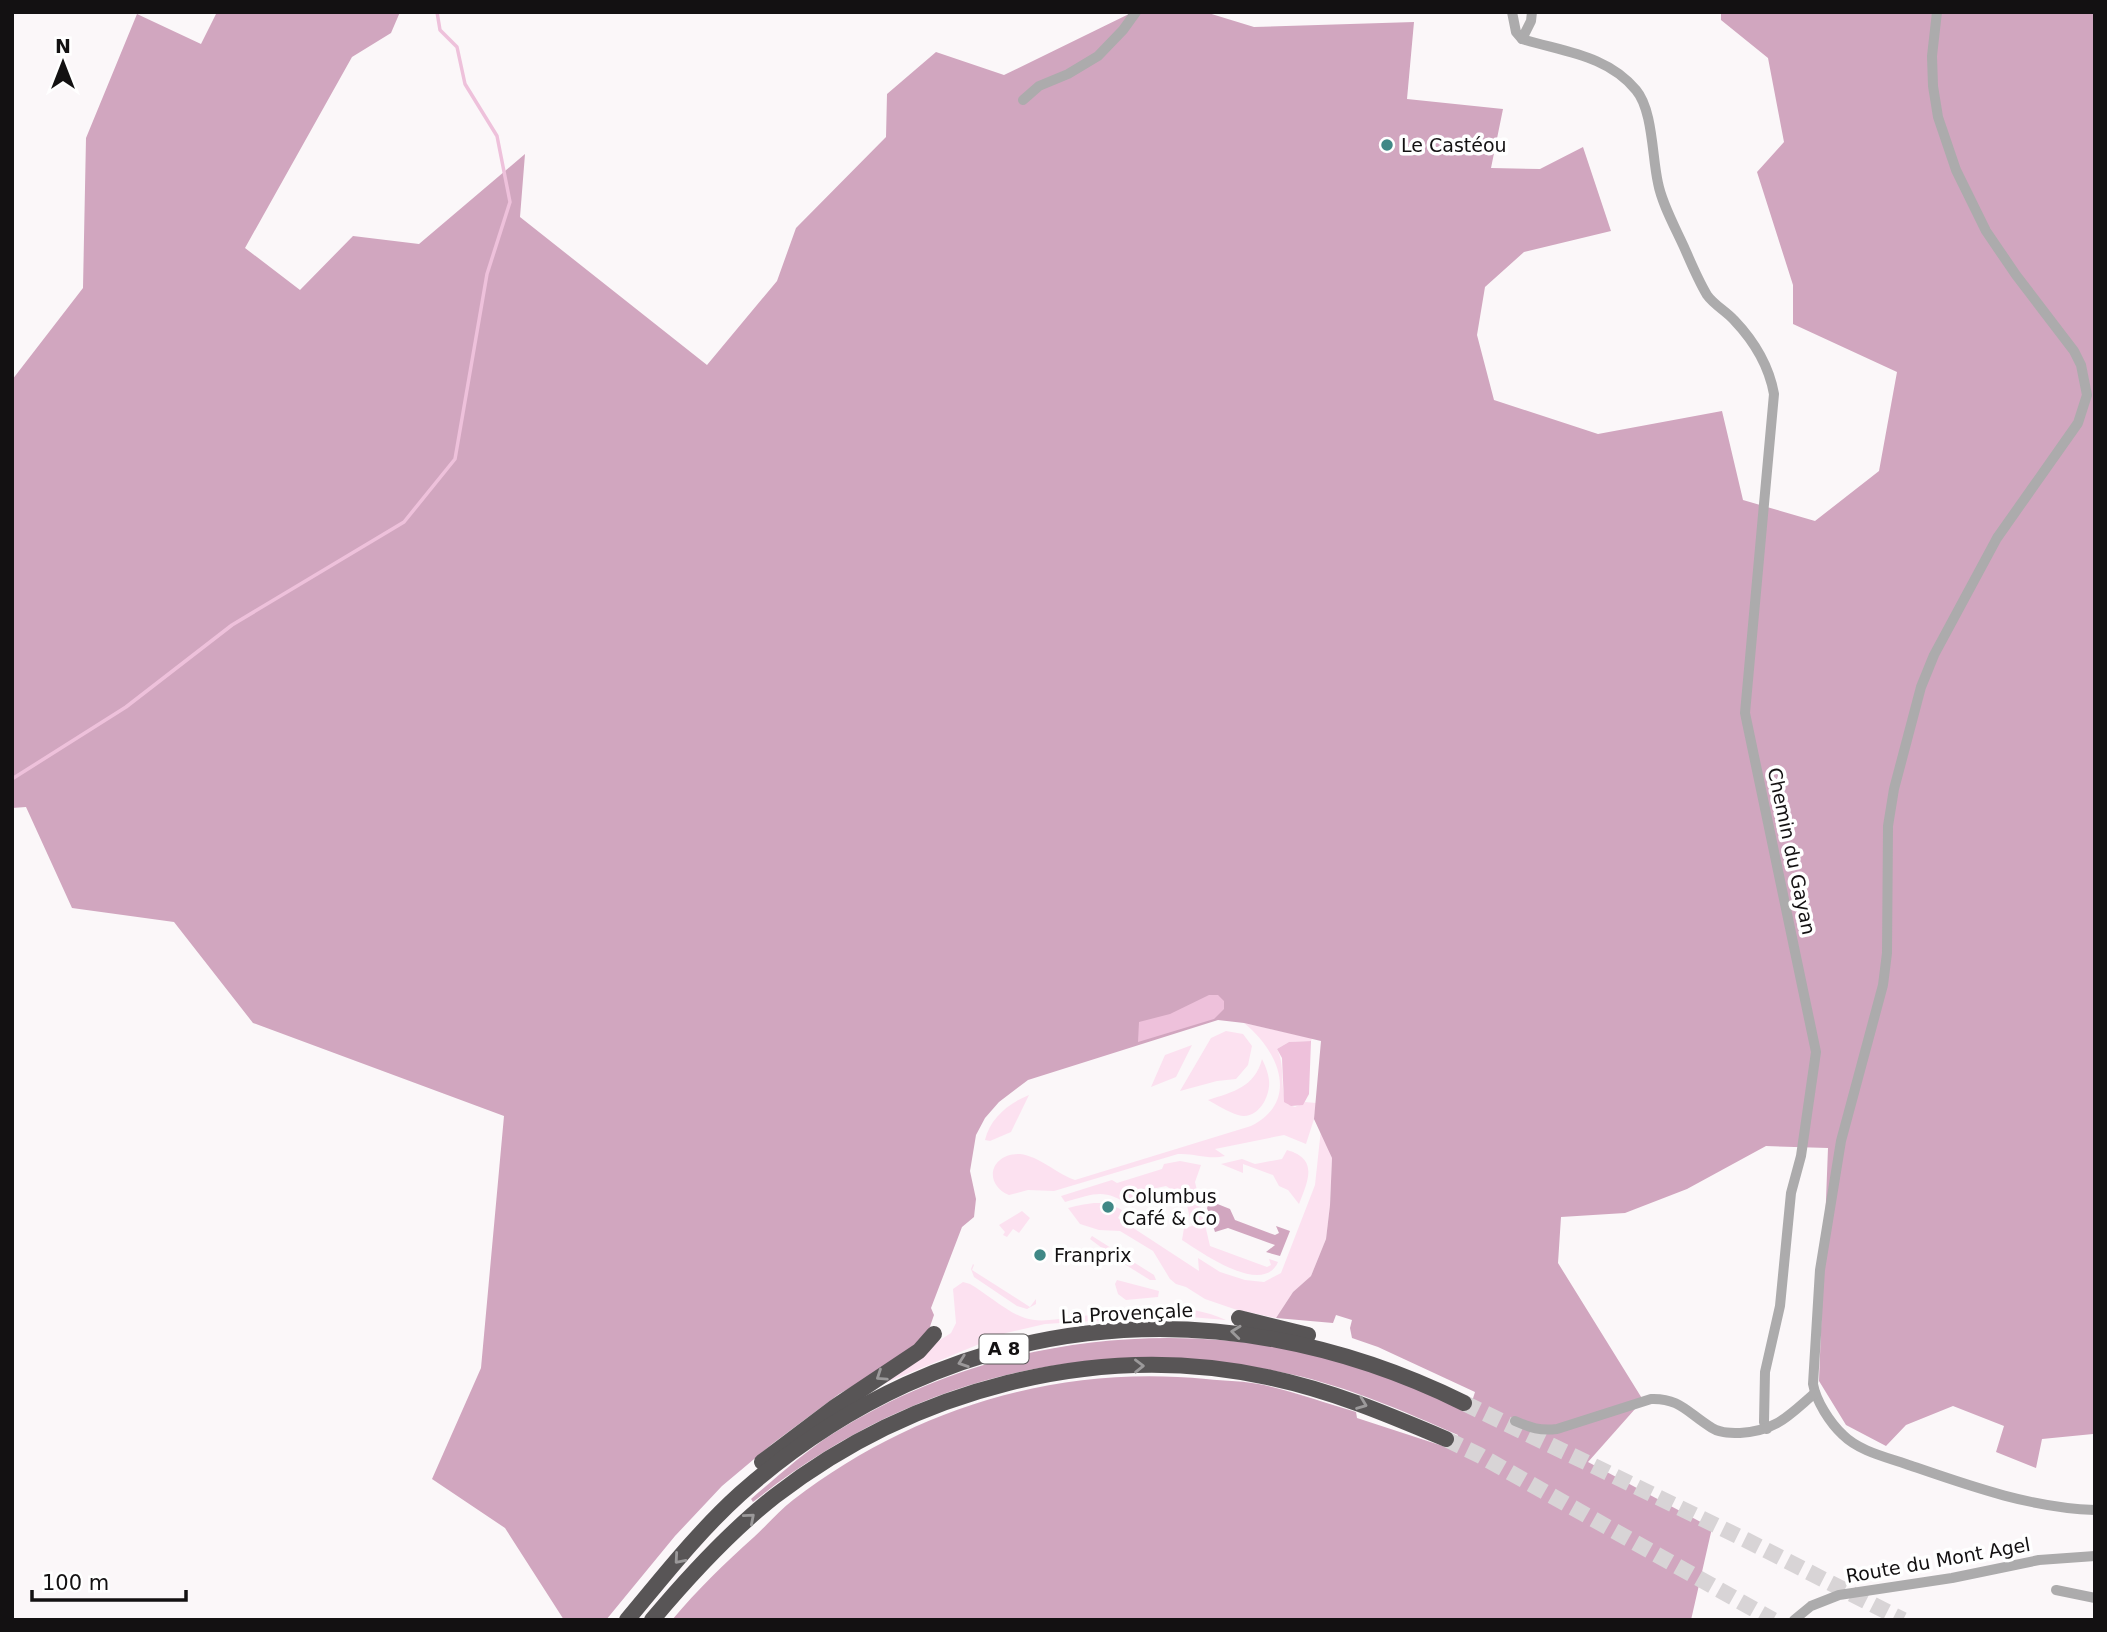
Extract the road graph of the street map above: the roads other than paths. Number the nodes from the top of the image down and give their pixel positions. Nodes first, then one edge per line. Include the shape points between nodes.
1 (1136, 12) edge
2 (1512, 12) edge
3 (1532, 12) edge
4 (1937, 12) edge
5 (1522, 38) junction
6 (1023, 100) dead end
7 (1239, 1318) dead end
8 (934, 1335) dead end
9 (1383, 1368) junction
10 (1815, 1393) junction
11 (1464, 1403) tunnel mouth
12 (1515, 1421) dead end
13 (1767, 1429) junction
14 (1446, 1439) tunnel mouth
15 (2095, 1510) edge
16 (708, 1524) junction
17 (2095, 1556) edge
18 (2056, 1590) dead end
19 (2095, 1598) edge
20 (627, 1620) edge
21 (652, 1620) edge
22 (1794, 1620) edge

1 - 6 street via 1098,56 1039,86
2 - 5 street
3 - 5 street
4 - 10 street via 1933,86 1956,170 1986,231 2074,351 2087,395 2078,423 1997,538 1921,687 1894,789 1887,839 1883,985 1841,1141 1820,1270
5 - 13 street, Chemin du Gayan via 1599,61 1616,70 1638,92 1646,111 1658,186 1708,297 1748,337 1764,361 1774,394 1745,713 1816,1052 1789,1205 1782,1295 1765,1372
7 - 9 highway via 1346,1346
8 -> 16 highway via 919,1351 767,1458 736,1487
9 - 11 highway, La Provençale / A 8
9 -> 16 highway, La Provençale / A 8 via 1311,1346 1206,1329 1115,1330 1036,1342 945,1368 866,1404 774,1466
10 - 13 street via 1791,1416
10 - 15 street via 1843,1436 1860,1447 2040,1504
12 - 13 street via 1541,1431 1557,1429 1651,1399 1666,1399 1712,1429 1726,1433
21 -> 14 highway, A 8 via 738,1528 839,1451 916,1413 1008,1383 1094,1368 1228,1370 1314,1388
16 -> 20 highway, La Provençale / A 8
17 - 22 street, Route du Mont Agel via 2039,1560 1839,1595 1811,1606
18 - 19 street

